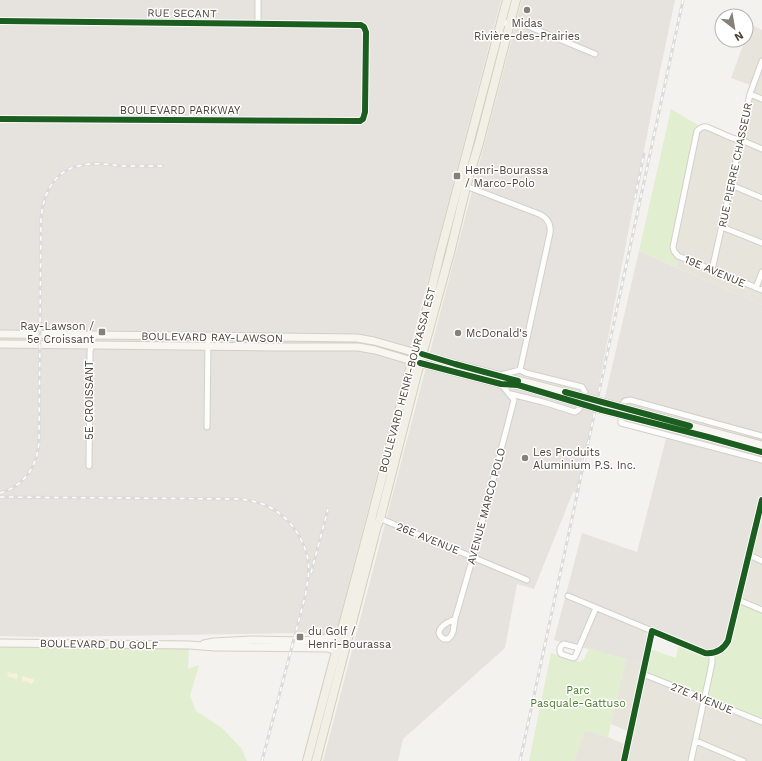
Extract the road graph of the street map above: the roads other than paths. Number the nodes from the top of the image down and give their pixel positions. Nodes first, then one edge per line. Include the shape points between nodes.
1 (258, 0) edge
2 (507, 0) edge
3 (516, 0) edge
4 (0, 20) edge
5 (510, 22) junction
6 (258, 24) junction
7 (502, 24) junction
8 (594, 54) dead end
9 (762, 61) edge
10 (750, 94) junction
11 (762, 99) edge
12 (0, 119) edge
13 (360, 121) joint
14 (741, 140) junction
15 (762, 149) edge
16 (463, 185) junction
17 (732, 185) junction
18 (762, 198) edge
19 (722, 227) junction
20 (762, 243) edge
21 (712, 270) junction
22 (762, 272) edge
23 (756, 288) junction
24 (762, 290) edge
25 (0, 334) edge
26 (94, 335) junction
27 (208, 336) junction
28 (226, 336) junction
29 (0, 344) edge
30 (91, 345) junction
31 (209, 346) junction
32 (226, 347) junction
33 (419, 353) junction
34 (416, 362) junction
35 (520, 370) junction
36 (500, 375) junction
37 (518, 383) junction
38 (501, 384) junction
39 (510, 394) junction
40 (208, 426) dead end
41 (708, 434) junction
42 (762, 436) edge
43 (762, 444) edge
44 (762, 452) edge
45 (762, 460) edge
46 (89, 466) dead end
47 (762, 500) edge
48 (761, 509) edge
49 (376, 518) junction
50 (749, 555) junction
51 (473, 557) junction
52 (762, 561) edge
53 (527, 580) dead end
54 (568, 596) dead end
55 (738, 600) junction
56 (596, 608) junction
57 (762, 610) edge
58 (455, 619) dead end
59 (652, 631) junction
60 (340, 637) junction
61 (348, 638) junction
62 (0, 643) edge
63 (198, 645) junction
64 (579, 648) dead end
65 (340, 652) junction
66 (712, 653) junction
67 (642, 674) junction
68 (705, 699) junction
69 (762, 722) edge
70 (696, 741) junction
71 (307, 761) edge
72 (316, 761) edge
73 (624, 761) edge
74 (691, 761) edge
75 (743, 761) edge

1 - 6 street
2 - 7 main road, BOULEVARD HENRI-BOURASSA EST
3 - 5 main road, BOULEVARD HENRI-BOURASSA EST
4 - 6 street, RUE SECANT
5 - 7 street
5 - 8 street via 518,22
5 - 16 main road, BOULEVARD HENRI-BOURASSA EST via 479,143
6 - 13 street, RUE SECANT via 364,26 365,112
7 - 16 main road, BOULEVARD HENRI-BOURASSA EST
9 - 10 street, RUE PIERRE CHASSEUR
10 - 11 street
10 - 14 street, RUE PIERRE CHASSEUR
12 - 13 street, BOULEVARD PARKWAY
14 - 15 street
14 - 17 street, RUE PIERRE CHASSEUR
14 - 21 street, 19E AVENUE via 704,126 697,131 673,247 678,256
16 - 33 main road, BOULEVARD HENRI-BOURASSA EST via 452,245
16 - 35 street via 539,214 550,224
17 - 18 street
17 - 19 street, RUE PIERRE CHASSEUR
19 - 20 street
19 - 21 street, RUE PIERRE CHASSEUR
21 - 23 street, 19E AVENUE
22 - 23 street
23 - 24 street, 19E AVENUE
25 - 26 street, BOULEVARD RAY-LAWSON
26 - 27 street, BOULEVARD RAY-LAWSON
26 - 30 street, 5E CROISSANT
27 - 28 street, BOULEVARD RAY-LAWSON
27 - 31 street
28 - 32 street
28 - 33 street, BOULEVARD RAY-LAWSON via 357,338
29 - 30 street, BOULEVARD RAY-LAWSON
30 - 31 street, BOULEVARD RAY-LAWSON
30 - 46 street, 5E CROISSANT
31 - 32 street, BOULEVARD RAY-LAWSON
31 - 40 street
32 - 34 street, BOULEVARD RAY-LAWSON via 358,347
33 - 34 main road, BOULEVARD HENRI-BOURASSA EST
33 - 36 street, BOULEVARD RAY-LAWSON
34 - 38 street, BOULEVARD RAY-LAWSON
34 - 49 main road, BOULEVARD HENRI-BOURASSA EST
35 - 36 street
35 - 39 street via 582,387 585,392 580,408 575,412
36 - 37 street, BOULEVARD RAY-LAWSON
37 - 38 street, BOULEVARD RAY-LAWSON
37 - 41 street, bridge via 621,407
38 - 39 street
39 - 51 street, AVENUE MARCO POLO via 514,400
41 - 43 street
41 - 44 street
42 - 45 street via 630,400 623,403 621,423
47 - 48 street
48 - 50 street
49 - 51 street, 26E AVENUE
49 - 60 main road, BOULEVARD HENRI-BOURASSA EST
49 - 61 main road, BOULEVARD HENRI-BOURASSA EST
50 - 52 street
50 - 55 street
51 - 53 street, 26E AVENUE
51 - 58 street, AVENUE MARCO POLO
54 - 56 street
55 - 57 street
55 - 66 street via 726,644
56 - 59 street
56 - 64 street
59 - 66 street via 705,653
59 - 67 street
60 - 61 street, BOULEVARD DU GOLF
60 - 63 street, BOULEVARD DU GOLF via 302,641 244,640
60 - 65 main road, BOULEVARD HENRI-BOURASSA EST
61 - 65 main road, BOULEVARD HENRI-BOURASSA EST
62 - 63 street, BOULEVARD DU GOLF
63 - 65 street, BOULEVARD DU GOLF via 327,648
65 - 71 main road, BOULEVARD HENRI-BOURASSA EST
65 - 72 main road, BOULEVARD HENRI-BOURASSA EST
66 - 68 street
67 - 68 street, 27E AVENUE
67 - 73 street
68 - 69 street, 27E AVENUE
68 - 70 street
70 - 74 street
70 - 75 street

